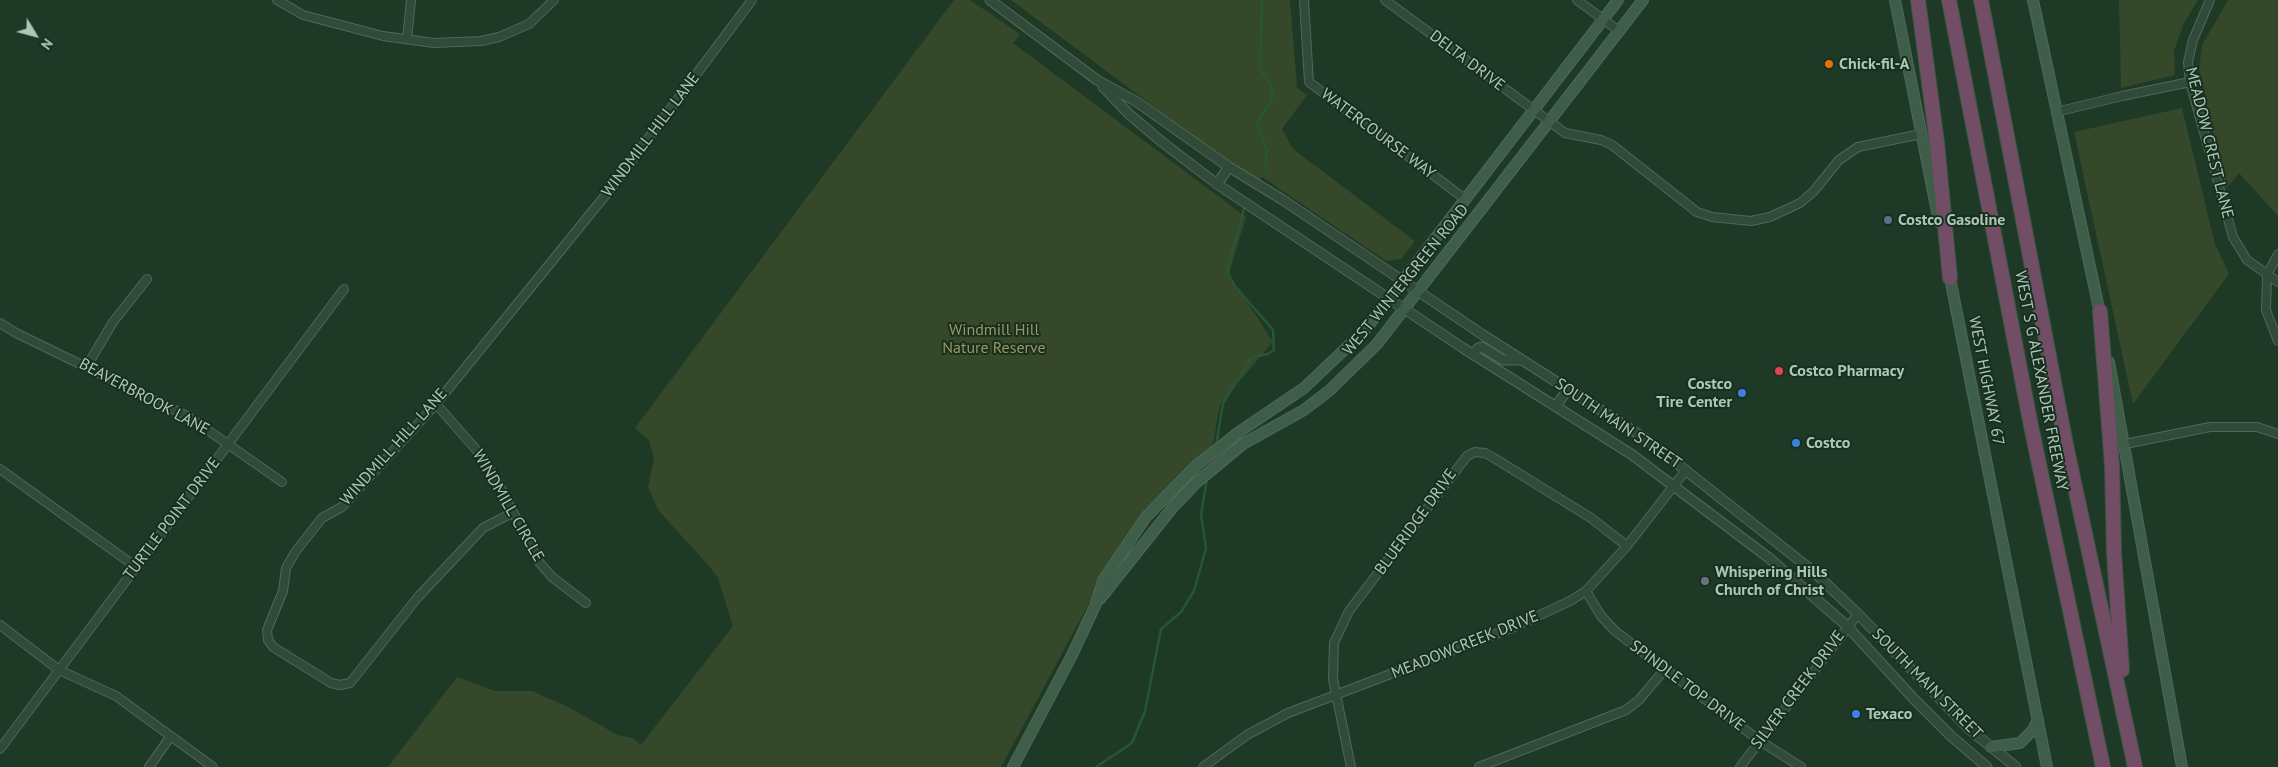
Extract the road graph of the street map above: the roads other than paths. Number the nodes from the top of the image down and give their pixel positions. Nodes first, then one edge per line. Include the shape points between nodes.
1 (277, 0) edge
2 (411, 0) edge
3 (554, 0) edge
4 (752, 0) edge
5 (990, 0) edge
6 (1304, 0) edge
7 (1386, 0) edge
8 (1577, 0) edge
9 (1618, 0) edge
10 (1643, 0) edge
11 (1895, 0) edge
12 (1918, 0) edge
13 (1949, 0) edge
14 (1981, 0) edge
15 (2033, 0) edge
16 (2210, 0) edge
17 (1603, 20) junction
18 (1619, 31) junction
19 (407, 39) junction
20 (1097, 80) junction
21 (2190, 82) junction
22 (1533, 111) junction
23 (2056, 112) junction
24 (1549, 122) junction
25 (1921, 134) junction
26 (1229, 167) junction
27 (1217, 184) junction
28 (1466, 199) junction
29 (2278, 254) edge
30 (2267, 275) junction
31 (147, 278) dead end
32 (1950, 278) junction
33 (1403, 280) junction
34 (2278, 282) edge
35 (344, 289) dead end
36 (1419, 291) junction
37 (1389, 298) junction
38 (1405, 308) junction
39 (2100, 311) junction
40 (0, 323) edge
41 (2278, 341) edge
42 (1474, 354) junction
43 (1522, 360) junction
44 (87, 366) junction
45 (1568, 389) junction
46 (436, 404) junction
47 (1556, 406) junction
48 (2278, 434) edge
49 (228, 443) junction
50 (2125, 444) junction
51 (0, 469) edge
52 (1686, 470) junction
53 (282, 482) dead end
54 (1673, 487) junction
55 (512, 513) junction
56 (1780, 545) junction
57 (1628, 546) junction
58 (1769, 558) junction
59 (136, 567) junction
60 (1586, 592) junction
61 (586, 603) dead end
62 (1095, 606) junction
63 (1858, 614) junction
64 (0, 626) edge
65 (1847, 626) junction
66 (1665, 669) junction
67 (59, 670) junction
68 (1336, 696) junction
69 (2039, 718) junction
70 (1961, 722) junction
71 (2127, 730) junction
72 (171, 736) junction
73 (1951, 736) junction
74 (1760, 741) junction
75 (1991, 747) junction
76 (0, 749) edge
77 (2044, 752) junction
78 (149, 767) edge
79 (213, 767) edge
80 (1013, 767) edge
81 (1203, 767) edge
82 (1351, 767) edge
83 (1479, 767) edge
84 (1740, 767) edge
85 (1801, 767) edge
86 (1987, 767) edge
87 (2016, 767) edge
88 (2047, 767) edge
89 (2054, 767) edge
90 (2103, 767) edge
91 (2135, 767) edge
92 (2182, 767) edge

1 - 19 street via 303,15
2 - 19 street
3 - 19 street via 529,24 500,37 434,43
4 - 46 street, WINDMILL HILL LANE via 608,192
5 - 20 street
6 - 28 street, WATERCOURSE WAY via 1309,82
7 - 22 street, DELTA DRIVE
8 - 17 street
9 - 17 main road, WEST WINTERGREEN ROAD
10 - 18 main road, WEST WINTERGREEN ROAD
11 - 25 main road, WEST HIGHWAY 67
12 - 32 highway
13 - 90 highway, WEST S G ALEXANDER FREEWAY via 2031,426
14 - 71 highway, WEST S G ALEXANDER FREEWAY via 2066,445
15 - 23 main road
16 - 21 street, MEADOW CREST LANE via 2193,40 2188,62
17 - 18 street
17 - 22 main road, WEST WINTERGREEN ROAD
18 - 24 main road, WEST WINTERGREEN ROAD
20 - 26 street, SOUTH MAIN STREET via 1137,102
20 - 27 street, SOUTH MAIN STREET via 1130,114
21 - 23 street
21 - 30 street, MEADOW CREST LANE via 2233,237 2247,260
22 - 24 street, DELTA DRIVE
22 - 28 main road, WEST WINTERGREEN ROAD
23 - 39 main road
24 - 25 street, DELTA DRIVE via 1565,134 1602,140 1612,145 1702,214 1751,221 1770,217 1800,203 1839,160 1858,147
24 - 36 main road, WEST WINTERGREEN ROAD
25 - 32 main road, WEST HIGHWAY 67
26 - 27 street
26 - 33 street, SOUTH MAIN STREET
27 - 37 street, SOUTH MAIN STREET
28 - 33 main road, WEST WINTERGREEN ROAD
29 - 30 street
30 - 34 street, MEADOW CREST LANE
30 - 41 street via 2266,310
31 - 44 street via 113,322
32 - 69 main road, WEST HIGHWAY 67
33 - 36 street, SOUTH MAIN STREET
33 - 37 main road, WEST WINTERGREEN ROAD
35 - 49 street, TURTLE POINT DRIVE
36 - 38 main road, WEST WINTERGREEN ROAD
36 - 43 street, SOUTH MAIN STREET
37 - 38 street, SOUTH MAIN STREET
37 - 62 main road, WEST WINTERGREEN ROAD via 1365,330 1330,365 1286,402 1242,430 1190,472 1146,517 1104,579
38 - 42 street, SOUTH MAIN STREET
38 - 62 main road, WEST WINTERGREEN ROAD via 1377,344 1330,390 1304,410 1243,444 1197,482 1173,507
39 - 50 main road
39 - 71 highway
40 - 44 street, BEAVERBROOK LANE via 16,334
42 - 43 street via 1482,347 1503,360
42 - 47 street, SOUTH MAIN STREET
43 - 45 street, SOUTH MAIN STREET
44 - 49 street, BEAVERBROOK LANE via 189,416
45 - 47 street
45 - 52 street, SOUTH MAIN STREET via 1646,439
46 - 55 street, WINDMILL CIRCLE via 480,454
46 - 55 street, WINDMILL HILL LANE via 342,507 322,518 296,550 286,568 283,591 267,630 273,647 332,683 350,682 418,597 483,528
47 - 54 street, SOUTH MAIN STREET via 1631,454
48 - 50 street via 2258,427 2210,427
49 - 53 street, BEAVERBROOK LANE
49 - 59 street, TURTLE POINT DRIVE
50 - 92 main road
51 - 59 street
52 - 54 street, MEADOWCREEK DRIVE
52 - 56 street, SOUTH MAIN STREET
54 - 57 street, MEADOWCREEK DRIVE
54 - 58 street, SOUTH MAIN STREET
55 - 61 street, WINDMILL CIRCLE via 552,577
56 - 58 street
56 - 63 street, SOUTH MAIN STREET
57 - 60 street, MEADOWCREEK DRIVE
57 - 68 street, BLUERIDGE DRIVE via 1591,518 1494,458 1475,452 1467,456 1339,629 1332,660
58 - 65 street, SOUTH MAIN STREET
59 - 67 street, TURTLE POINT DRIVE
60 - 66 street, SPINDLE TOP DRIVE via 1608,624
60 - 68 street, MEADOWCREEK DRIVE via 1551,611
62 - 80 main road, WEST WINTERGREEN ROAD
63 - 65 street, SILVER CREEK DRIVE
63 - 70 street, SOUTH MAIN STREET
64 - 67 street
65 - 73 street, SOUTH MAIN STREET
65 - 74 street, SILVER CREEK DRIVE
66 - 74 street, SPINDLE TOP DRIVE
66 - 83 street via 1639,700 1626,710
67 - 72 street via 116,696
67 - 76 street, TURTLE POINT DRIVE
68 - 81 street, MEADOWCREEK DRIVE via 1268,723 1223,750
68 - 82 street, BLUERIDGE DRIVE
69 - 75 main road via 2033,730 2020,742
69 - 77 main road, WEST HIGHWAY 67
70 - 73 street
70 - 75 street, SOUTH MAIN STREET
71 - 91 highway, WEST S G ALEXANDER FREEWAY
72 - 78 street
72 - 79 street
73 - 86 street, SOUTH MAIN STREET
74 - 84 street, SILVER CREEK DRIVE
74 - 85 street, SPINDLE TOP DRIVE
75 - 87 street, SOUTH MAIN STREET
77 - 88 main road, WEST HIGHWAY 67
77 - 89 main road

